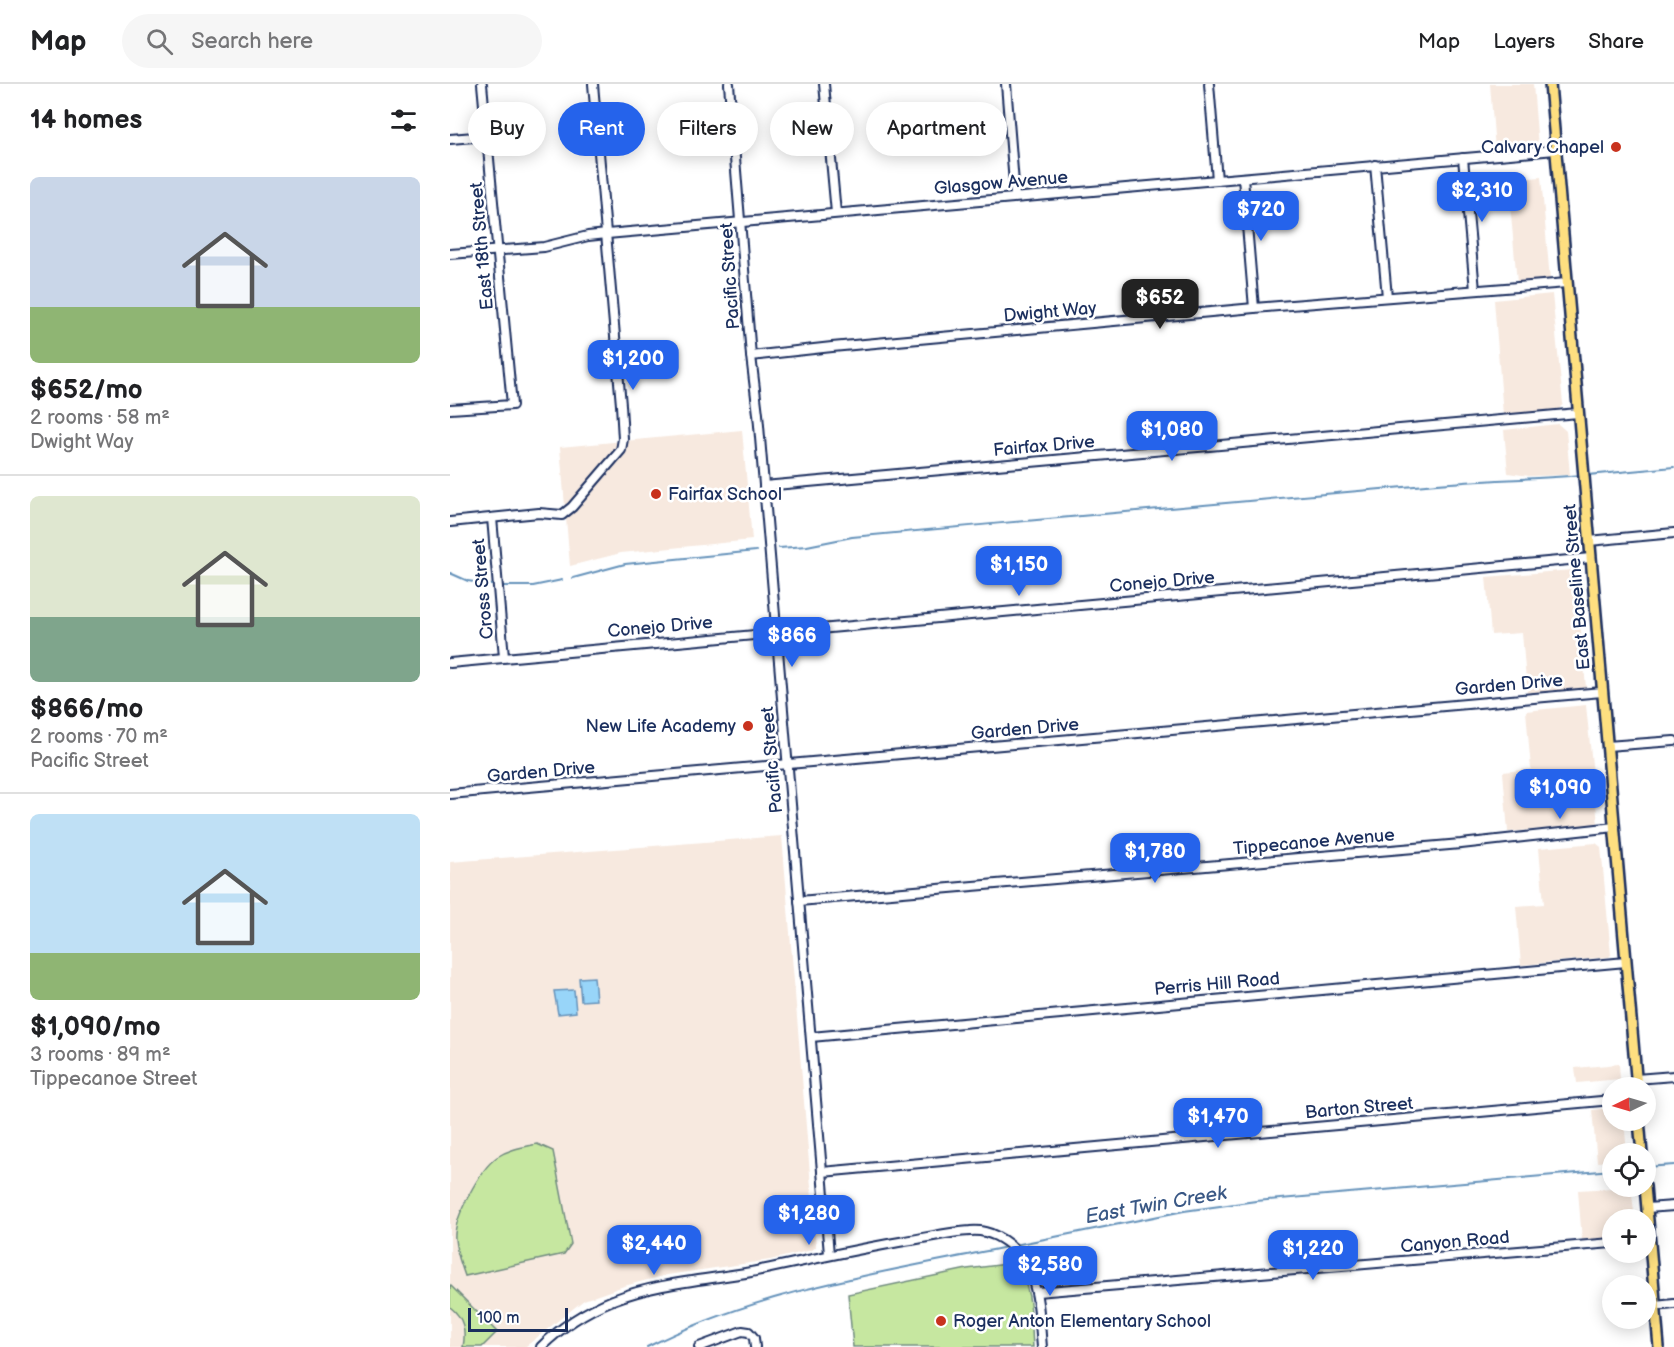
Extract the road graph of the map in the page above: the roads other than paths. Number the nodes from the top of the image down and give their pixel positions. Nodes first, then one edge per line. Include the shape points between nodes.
1 (482, 84) edge
2 (593, 84) edge
3 (729, 84) edge
4 (824, 84) edge
5 (1006, 84) edge
6 (1209, 84) edge
7 (1550, 84) edge
8 (483, 102) edge
9 (468, 138) edge
10 (450, 139) edge
11 (1556, 150) junction
12 (488, 156) edge
13 (1463, 158) junction
14 (1375, 165) junction
15 (1244, 178) junction
16 (1217, 180) junction
17 (1015, 196) junction
18 (836, 213) junction
19 (741, 222) junction
20 (607, 234) junction
21 (497, 251) junction
22 (450, 254) edge
23 (1567, 283) junction
24 (1475, 290) junction
25 (1387, 297) junction
26 (1254, 308) junction
27 (751, 356) junction
28 (450, 410) edge
29 (1578, 413) junction
30 (764, 486) junction
31 (492, 518) junction
32 (450, 522) edge
33 (1674, 533) edge
34 (1589, 541) junction
35 (1591, 558) junction
36 (776, 631) junction
37 (504, 657) junction
38 (450, 663) edge
39 (1602, 692) junction
40 (1674, 741) edge
41 (1607, 746) junction
42 (787, 765) junction
43 (450, 795) edge
44 (1615, 827) junction
45 (799, 901) junction
46 (1626, 962) junction
47 (811, 1037) junction
48 (1674, 1076) edge
49 (1636, 1077) edge
50 (1656, 1079) edge
51 (1602, 1101) edge
52 (822, 1172) junction
53 (1646, 1197) edge
54 (1674, 1206) edge
55 (1647, 1208) joint
56 (1602, 1244) edge
57 (829, 1254) junction
58 (1037, 1292) junction
59 (1674, 1304) edge
60 (1656, 1306) edge
61 (1656, 1316) edge
62 (541, 1347) edge
63 (699, 1347) edge
64 (755, 1347) edge
65 (1042, 1347) edge
66 (1659, 1347) edge

1 - 8 street, East 18th Street
2 - 20 street
3 - 19 street, Pacific Street
4 - 18 street
5 - 17 street
6 - 16 street
7 - 11 main road, East Baseline Street
9 - 10 street
11 - 13 street, Glasgow Avenue
11 - 23 main road, East Baseline Street
12 - 21 street, East 18th Street
13 - 14 street, Glasgow Avenue
13 - 24 street
14 - 15 street, Glasgow Avenue
14 - 25 street
15 - 16 street, Glasgow Avenue
15 - 26 street
16 - 17 street, Glasgow Avenue
17 - 18 street, Glasgow Avenue
18 - 19 street, Glasgow Avenue
19 - 20 street, Glasgow Avenue
19 - 27 street, Pacific Street
20 - 21 street, Glasgow Avenue via 544,247
20 - 31 street via 621,450 562,515
21 - 22 street, Glasgow Avenue
21 - 28 street, East 18th Street via 512,405
23 - 24 street, Dwight Way
23 - 29 main road, East Baseline Street
24 - 25 street, Dwight Way
25 - 26 street, Dwight Way
26 - 27 street, Dwight Way
27 - 30 street, Pacific Street
29 - 30 street, Fairfax Drive
29 - 34 main road, East Baseline Street
30 - 36 street, Pacific Street
31 - 32 street
31 - 37 street, Cross Street
33 - 34 street
34 - 35 main road, East Baseline Street
35 - 36 street, Conejo Drive
35 - 39 main road, East Baseline Street
36 - 37 street, Conejo Drive
36 - 42 street, Pacific Street
37 - 38 street, Conejo Drive
39 - 41 main road, East Baseline Street
39 - 42 street, Garden Drive
40 - 41 street
41 - 44 main road, East Baseline Street
42 - 43 street, Garden Drive
42 - 45 street, Pacific Street
44 - 45 street, Tippecanoe Avenue
44 - 46 main road, East Baseline Street
45 - 47 street, Pacific Street
46 - 47 street, Perris Hill Road
46 - 49 main road, East Baseline Street
47 - 52 street, Pacific Street
48 - 50 street
51 - 52 street, Barton Street
52 - 57 street, Pacific Street
53 - 55 main road
54 - 55 street
56 - 58 street, Canyon Road
57 - 58 street via 972,1230 994,1235 1022,1257
57 - 62 street via 614,1300 563,1328
58 - 65 street
59 - 60 street
61 - 66 main road
63 - 64 street via 742,1331 750,1332

